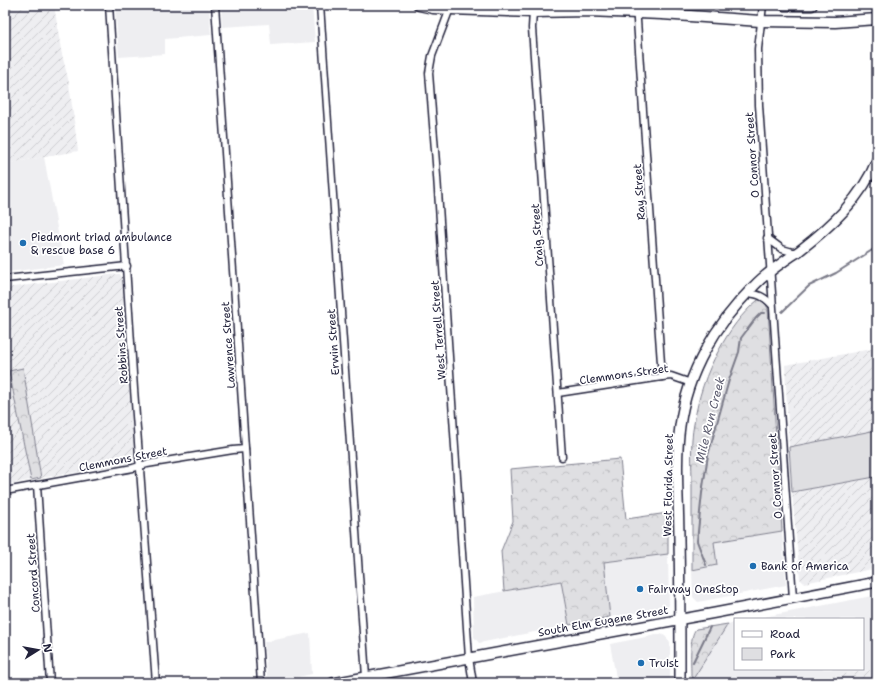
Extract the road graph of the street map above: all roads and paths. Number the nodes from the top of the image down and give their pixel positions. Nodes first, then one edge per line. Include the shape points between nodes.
1 (109, 5) edge
2 (215, 5) edge
3 (320, 5) edge
4 (420, 5) edge
5 (763, 5) edge
6 (784, 5) edge
7 (812, 5) edge
8 (450, 7) edge
9 (636, 9) edge
10 (533, 12) junction
11 (877, 19) edge
12 (760, 21) junction
13 (877, 160) edge
14 (767, 238) junction
15 (796, 253) junction
16 (127, 266) junction
17 (770, 271) junction
18 (5, 279) edge
19 (747, 293) junction
20 (772, 305) junction
21 (662, 377) junction
22 (691, 383) junction
23 (558, 393) junction
24 (245, 449) junction
25 (562, 457) dead end
26 (140, 466) junction
27 (38, 485) junction
28 (5, 491) edge
29 (877, 582) edge
30 (793, 598) junction
31 (680, 619) junction
32 (469, 658) junction
33 (366, 677) junction
34 (50, 683) edge
35 (156, 683) edge
36 (261, 683) edge
37 (333, 683) edge
38 (473, 683) edge
39 (680, 683) edge

1 - 16 street, Robbins Street
2 - 24 street, Lawrence Street
3 - 33 street, Erwin Street
4 - 8 main road via 433,8
5 - 12 street, O Connor Street
6 - 7 main road
8 - 10 main road
8 - 32 street, West Terrell Street via 432,56 429,73
9 - 10 main road
9 - 12 main road
9 - 21 street, Ray Street
10 - 23 street, Craig Street via 532,36
11 - 12 main road via 835,22
12 - 14 street, O Connor Street via 759,105
13 - 15 main road, West Florida Street via 859,192 844,210
14 - 15 street via 782,249
14 - 17 street, O Connor Street
15 - 17 main road, West Florida Street
16 - 18 street
16 - 26 street, Robbins Street
17 - 19 main road, West Florida Street
17 - 20 street, O Connor Street
19 - 20 street via 760,295
19 - 22 main road, West Florida Street via 716,331 702,355
20 - 30 street, O Connor Street
21 - 22 street, Clemmons Street via 672,376
21 - 23 street, Clemmons Street
22 - 31 main road, West Florida Street via 680,426 678,456
23 - 25 street, Craig Street
24 - 26 street, Clemmons Street
24 - 36 street, Lawrence Street
26 - 27 street, Clemmons Street
26 - 35 street, Robbins Street
27 - 28 street, Clemmons Street
27 - 34 street, Concord Street
29 - 30 main road, South Elm Eugene Street
30 - 31 main road, South Elm Eugene Street
31 - 32 main road, South Elm Eugene Street
31 - 39 main road, West Florida Street
32 - 33 main road, South Elm Eugene Street
32 - 38 street, West Terrell Street
33 - 37 main road, South Elm Eugene Street

